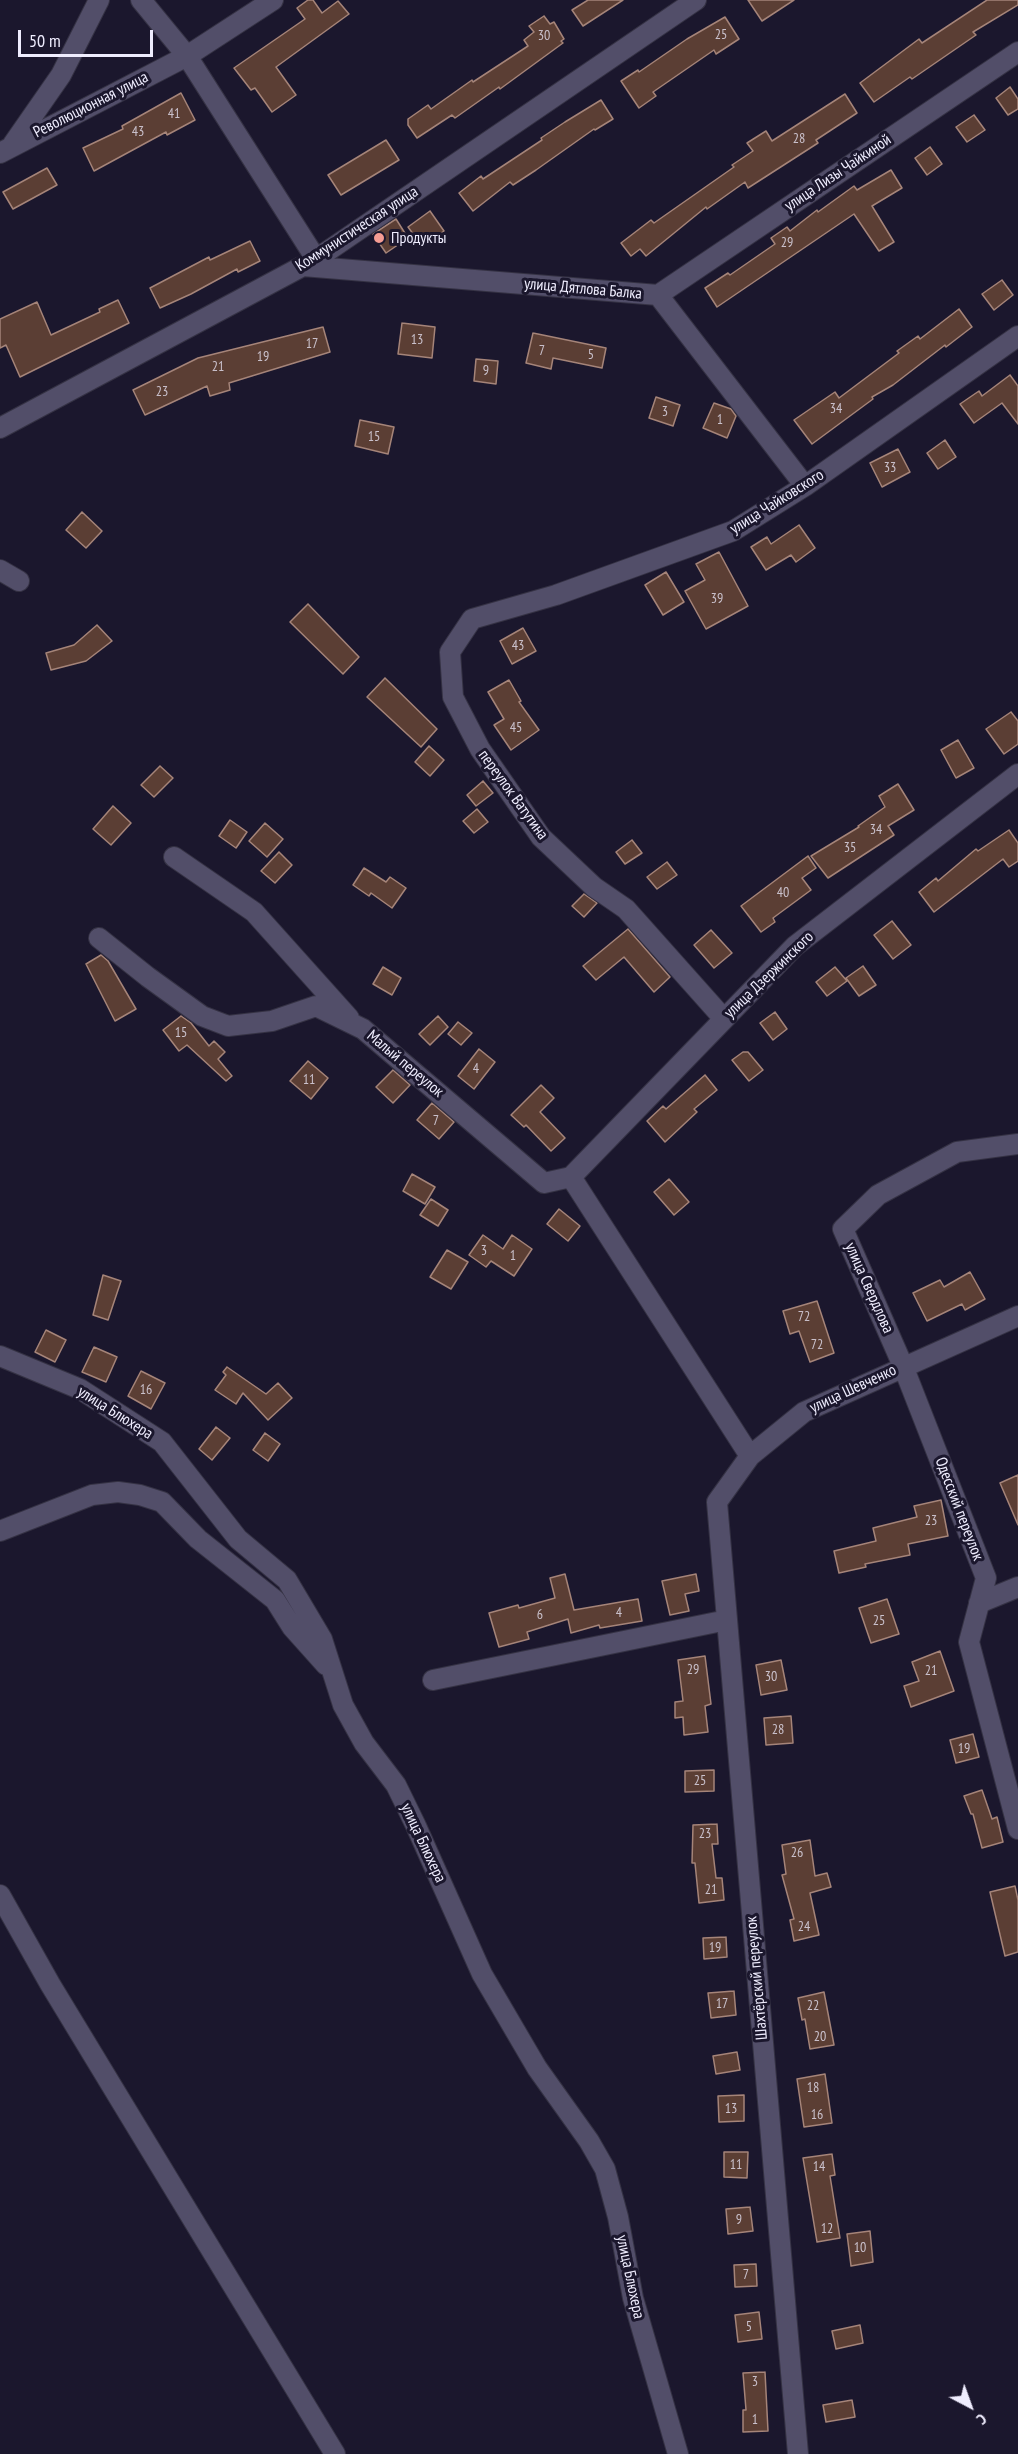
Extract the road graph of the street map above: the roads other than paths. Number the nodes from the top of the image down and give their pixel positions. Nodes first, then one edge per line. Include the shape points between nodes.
1 (99, 0) edge
2 (141, 0) edge
3 (273, 0) edge
4 (696, 0) edge
5 (1018, 52) edge
6 (187, 56) junction
7 (5, 150) edge
8 (310, 262) junction
9 (658, 295) junction
10 (1018, 336) edge
11 (0, 428) edge
12 (805, 486) junction
13 (0, 570) edge
14 (19, 581) dead end
15 (472, 619) joint
16 (1018, 774) edge
17 (174, 857) dead end
18 (99, 938) dead end
19 (724, 1019) junction
20 (357, 1026) junction
21 (1018, 1144) edge
22 (571, 1178) junction
23 (1018, 1316) edge
24 (0, 1356) edge
25 (903, 1366) junction
26 (750, 1456) junction
27 (717, 1502) joint
28 (0, 1531) edge
29 (1018, 1587) edge
30 (979, 1603) junction
31 (727, 1620) junction
32 (332, 1671) junction
33 (433, 1680) dead end
34 (1018, 1829) edge
35 (0, 1895) edge
36 (335, 2454) edge
37 (678, 2454) edge
38 (798, 2454) edge

1 - 7 street via 61,75
2 - 6 street
3 - 6 street, Революционная улица
4 - 8 street, Коммунистическая улица
5 - 9 street, улица Лизы Чайкиной
6 - 7 street, Революционная улица
6 - 8 street
8 - 9 street, улица Дятлова Балка
8 - 11 street, Коммунистическая улица
9 - 12 street, улица Дятлова Балка
10 - 12 street, улица Чайковского
12 - 15 street, улица Чайковского via 733,531 556,595
13 - 14 street
15 - 19 street, переулок Ватутина via 450,652 453,697 480,749 540,837 594,887 626,909
16 - 19 street, улица Дзержинского via 795,946
17 - 20 street via 254,912
18 - 20 street, Малый переулок via 202,1016 228,1026 272,1021 316,1006
19 - 22 street, улица Дзержинского
20 - 22 street, Малый переулок via 544,1183
21 - 25 street, улица Свердлова via 957,1152 878,1195 843,1229
22 - 26 street
23 - 25 street, улица Шевченко
24 - 32 street, улица Блюхера via 80,1389 162,1442 238,1539 287,1580 322,1639
25 - 26 street, улица Шевченко via 804,1412
25 - 30 street, Одесский переулок via 986,1578
26 - 27 street, улица Шевченко
27 - 31 street, Шахтёрский переулок
28 - 32 street via 92,1495 118,1492 162,1502 198,1539 275,1600 292,1627
29 - 30 street
30 - 34 street, Одесский переулок via 969,1642
31 - 33 street
31 - 38 street, Шахтёрский переулок
32 - 37 street, улица Блюхера via 353,1724 396,1785 482,1974 537,2068 605,2169 633,2298
35 - 36 street

